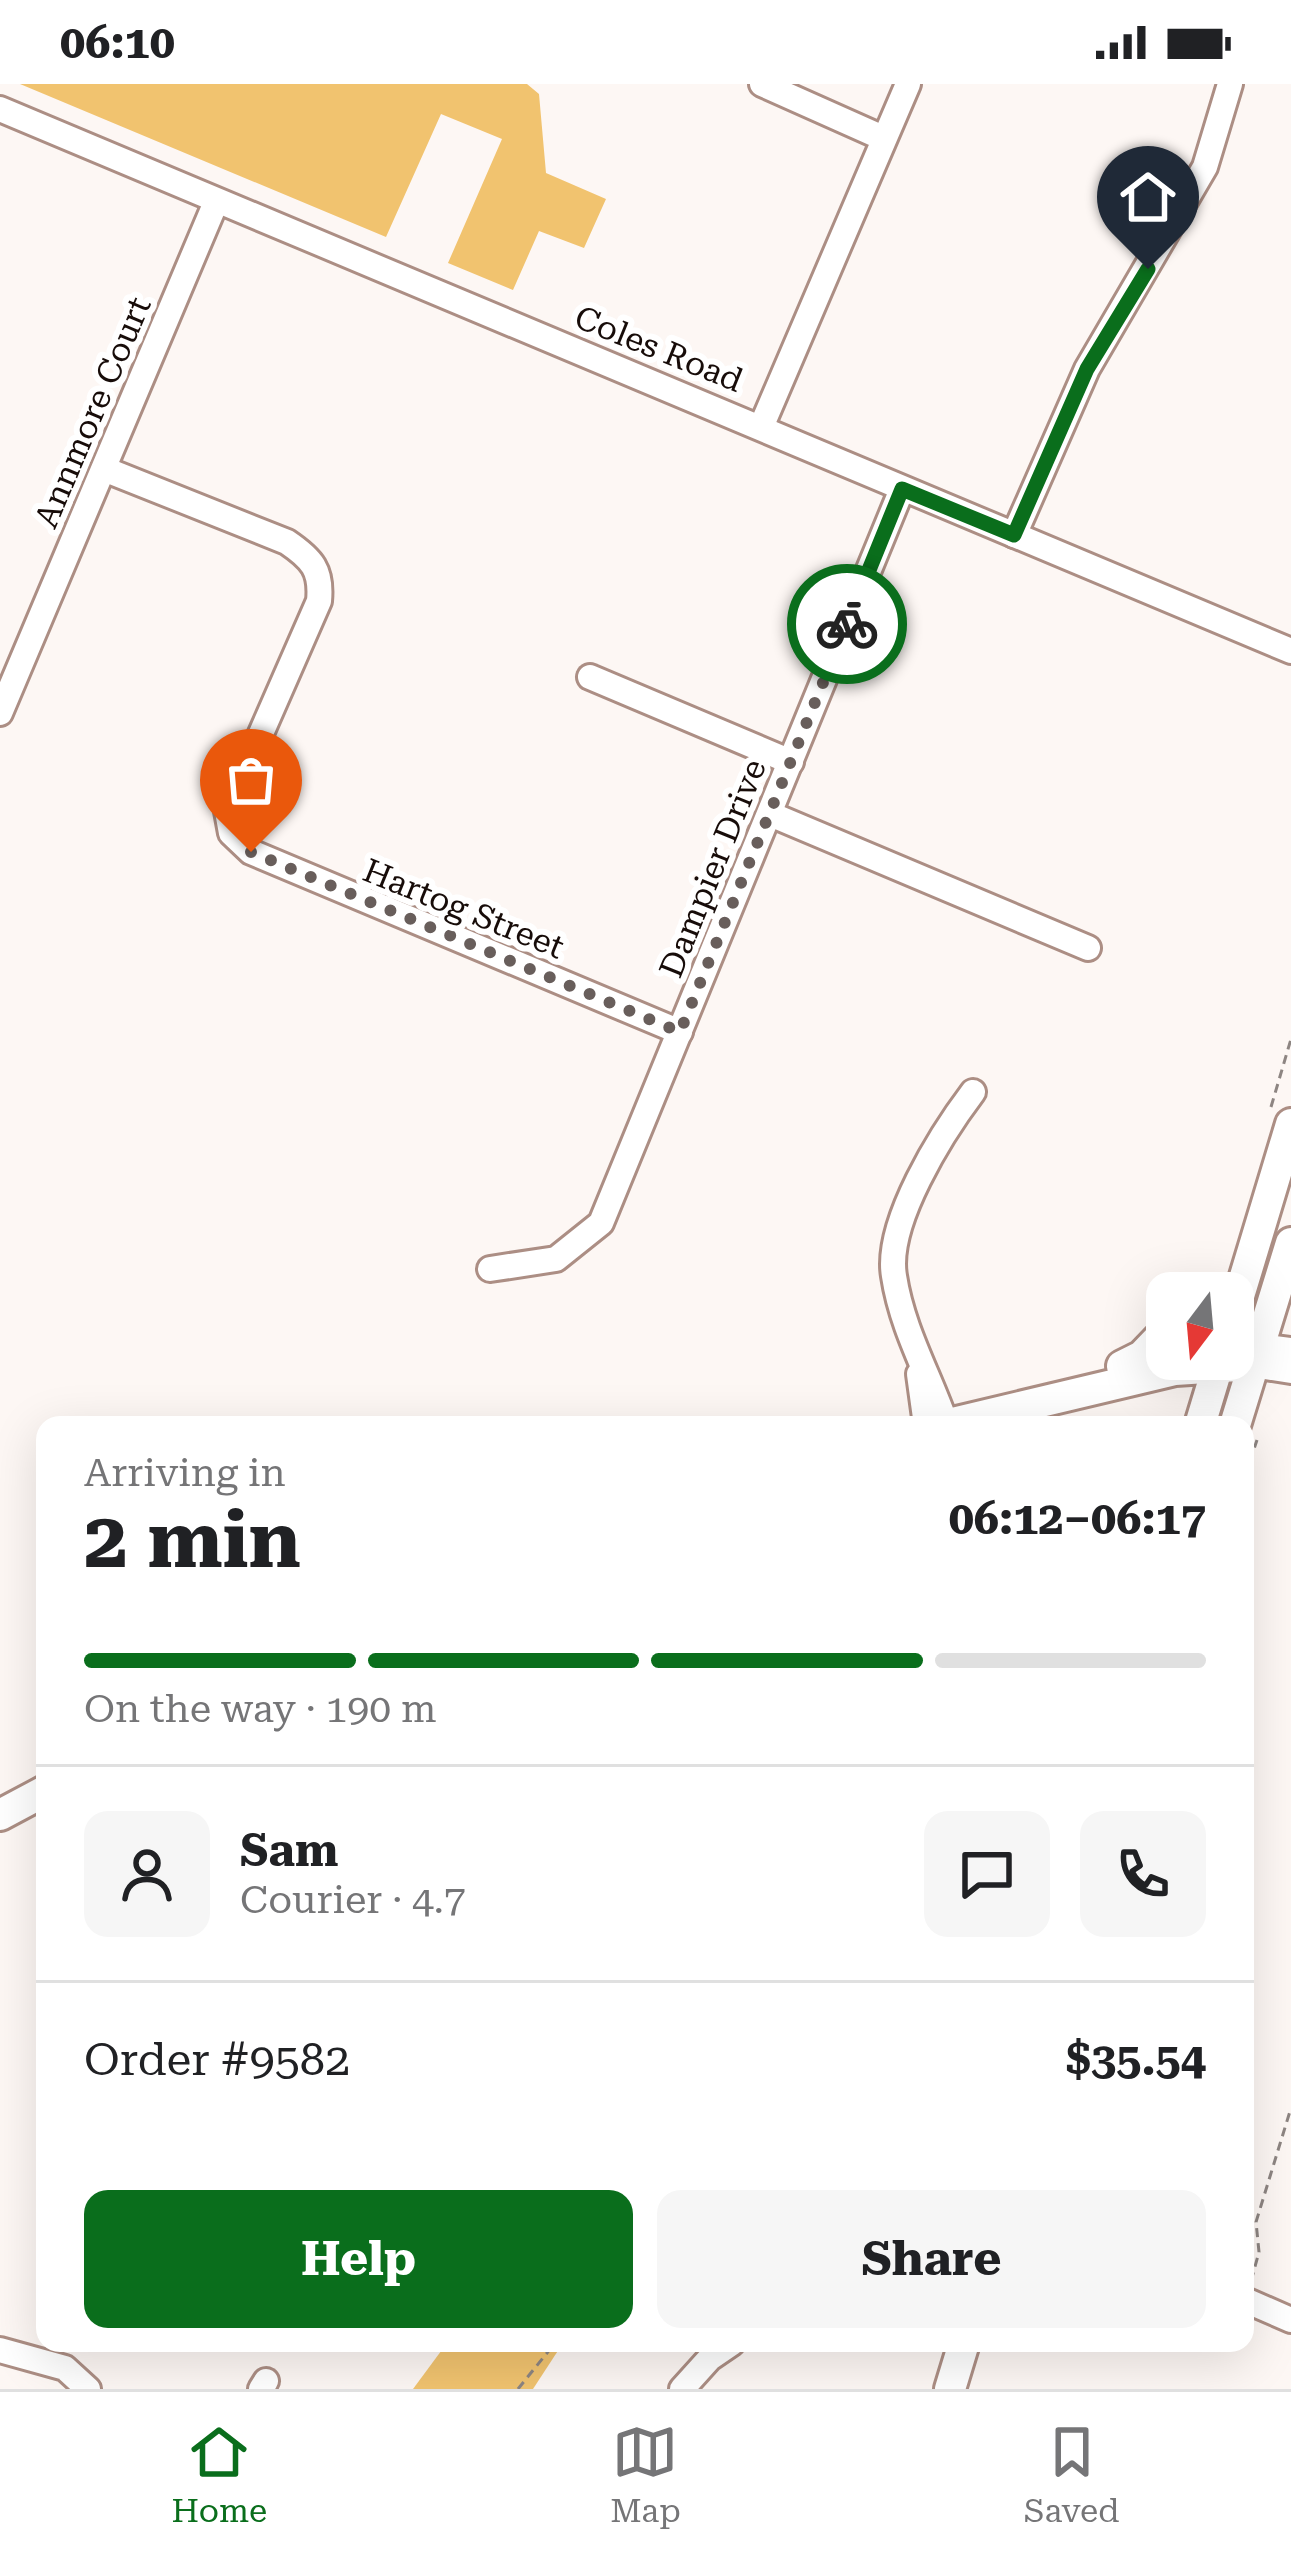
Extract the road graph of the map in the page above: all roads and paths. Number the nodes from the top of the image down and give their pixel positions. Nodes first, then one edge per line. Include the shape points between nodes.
1 (762, 84) edge
2 (908, 84) edge
3 (1230, 84) edge
4 (0, 109) edge
5 (883, 139) junction
6 (216, 202) junction
7 (762, 425) junction
8 (104, 469) junction
9 (902, 489) junction
10 (1014, 535) junction
11 (1291, 651) edge
12 (590, 677) dead end
13 (0, 712) edge
14 (790, 762) junction
15 (770, 814) junction
16 (1088, 948) dead end
17 (680, 1032) junction
18 (973, 1092) dead end
19 (1291, 1124) edge
20 (1291, 1243) edge
21 (490, 1269) dead end
22 (1246, 1272) edge
23 (1254, 1320) edge
24 (1291, 1350) edge
25 (1146, 1352) edge
26 (1254, 1354) edge
27 (1146, 1359) edge
28 (918, 1360) junction
29 (1254, 1361) edge
30 (1122, 1366) junction
31 (1291, 1371) edge
32 (1146, 1376) edge
33 (1224, 1380) edge
34 (1236, 1380) edge
35 (925, 1416) edge
36 (941, 1416) edge
37 (969, 1416) edge
38 (982, 1416) edge
39 (1206, 1416) edge
40 (1235, 1416) edge
41 (36, 1796) edge
42 (0, 1814) edge
43 (1291, 2108) edge
44 (1254, 2269) edge
45 (1254, 2304) edge
46 (1291, 2320) edge
47 (0, 2350) edge
48 (548, 2352) edge
49 (719, 2352) edge
50 (961, 2352) edge
51 (88, 2389) edge
52 (518, 2389) edge
53 (682, 2389) edge
54 (950, 2389) edge

1 - 5 street
2 - 5 street
3 - 10 street via 1205,166 1087,369
4 - 6 street, Coles Road
5 - 7 street
6 - 7 street, Coles Road
6 - 8 street, Annmore Court
7 - 9 street, Coles Road
8 - 13 street, Annmore Court
8 - 17 street, Hartog Street via 287,542 311,559 321,579 319,602 236,781 227,811 231,833 273,866
9 - 10 street, Coles Road
9 - 14 street, Dampier Drive
10 - 11 street, Coles Road
12 - 14 street
14 - 15 street, Dampier Drive
15 - 16 street
15 - 17 street, Dampier Drive
17 - 21 street, Dampier Drive via 601,1223 556,1259
18 - 28 street via 940,1137 893,1253
19 - 22 street
20 - 23 street
24 - 26 street
25 - 30 street
27 - 30 street
28 - 35 street
28 - 36 street
29 - 31 street
30 - 37 street
32 - 38 street
33 - 39 street
34 - 40 street
41 - 42 street
43 - 44 path via 1256,2222
45 - 46 street
47 - 51 street via 65,2368
48 - 52 path
49 - 53 street
50 - 54 street

